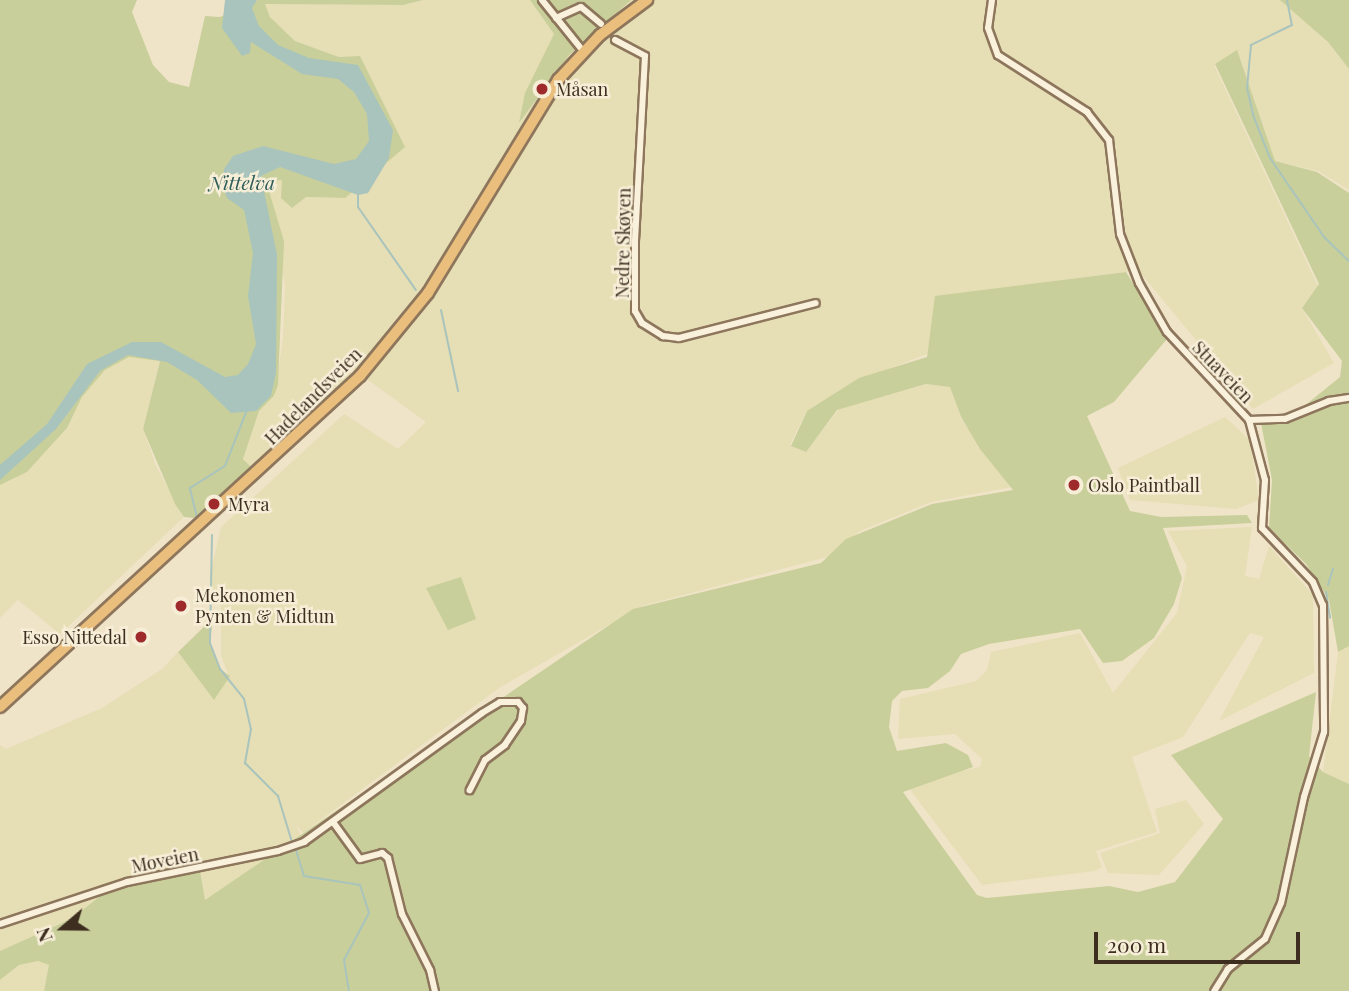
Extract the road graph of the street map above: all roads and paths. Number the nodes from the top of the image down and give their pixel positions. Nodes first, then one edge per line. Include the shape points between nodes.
1 (542, 0) edge
2 (647, 0) edge
3 (992, 0) edge
4 (556, 18) junction
5 (601, 24) dead end
6 (615, 40) dead end
7 (583, 51) junction
8 (816, 303) dead end
9 (1349, 398) edge
10 (1249, 420) junction
11 (0, 707) edge
12 (470, 790) dead end
13 (333, 822) junction
14 (0, 924) edge
15 (435, 991) edge
16 (1214, 991) edge

1 - 4 street
2 - 7 highway, Hadelandsveien
3 - 10 street, Stuaveien via 988,28 998,55 1087,112 1109,140 1120,234 1148,302 1175,341
4 - 5 street via 581,7
4 - 7 street
6 - 8 street, Nedre Skøyen via 645,56 635,240 635,311 642,323 663,336 679,338
7 - 11 highway, Hadelandsveien via 538,108 428,293 371,364 285,449
9 - 10 street via 1285,419
10 - 16 street, Stuaveien via 1265,480 1262,528 1321,597 1327,634 1324,732 1275,921 1265,939 1228,969
12 - 13 street, Moveien via 485,760 505,745 521,721 523,708 518,702 500,702 482,713
13 - 14 street, Moveien via 304,842 278,851 127,882
13 - 15 street via 360,859 382,853 388,858 402,914 430,970

